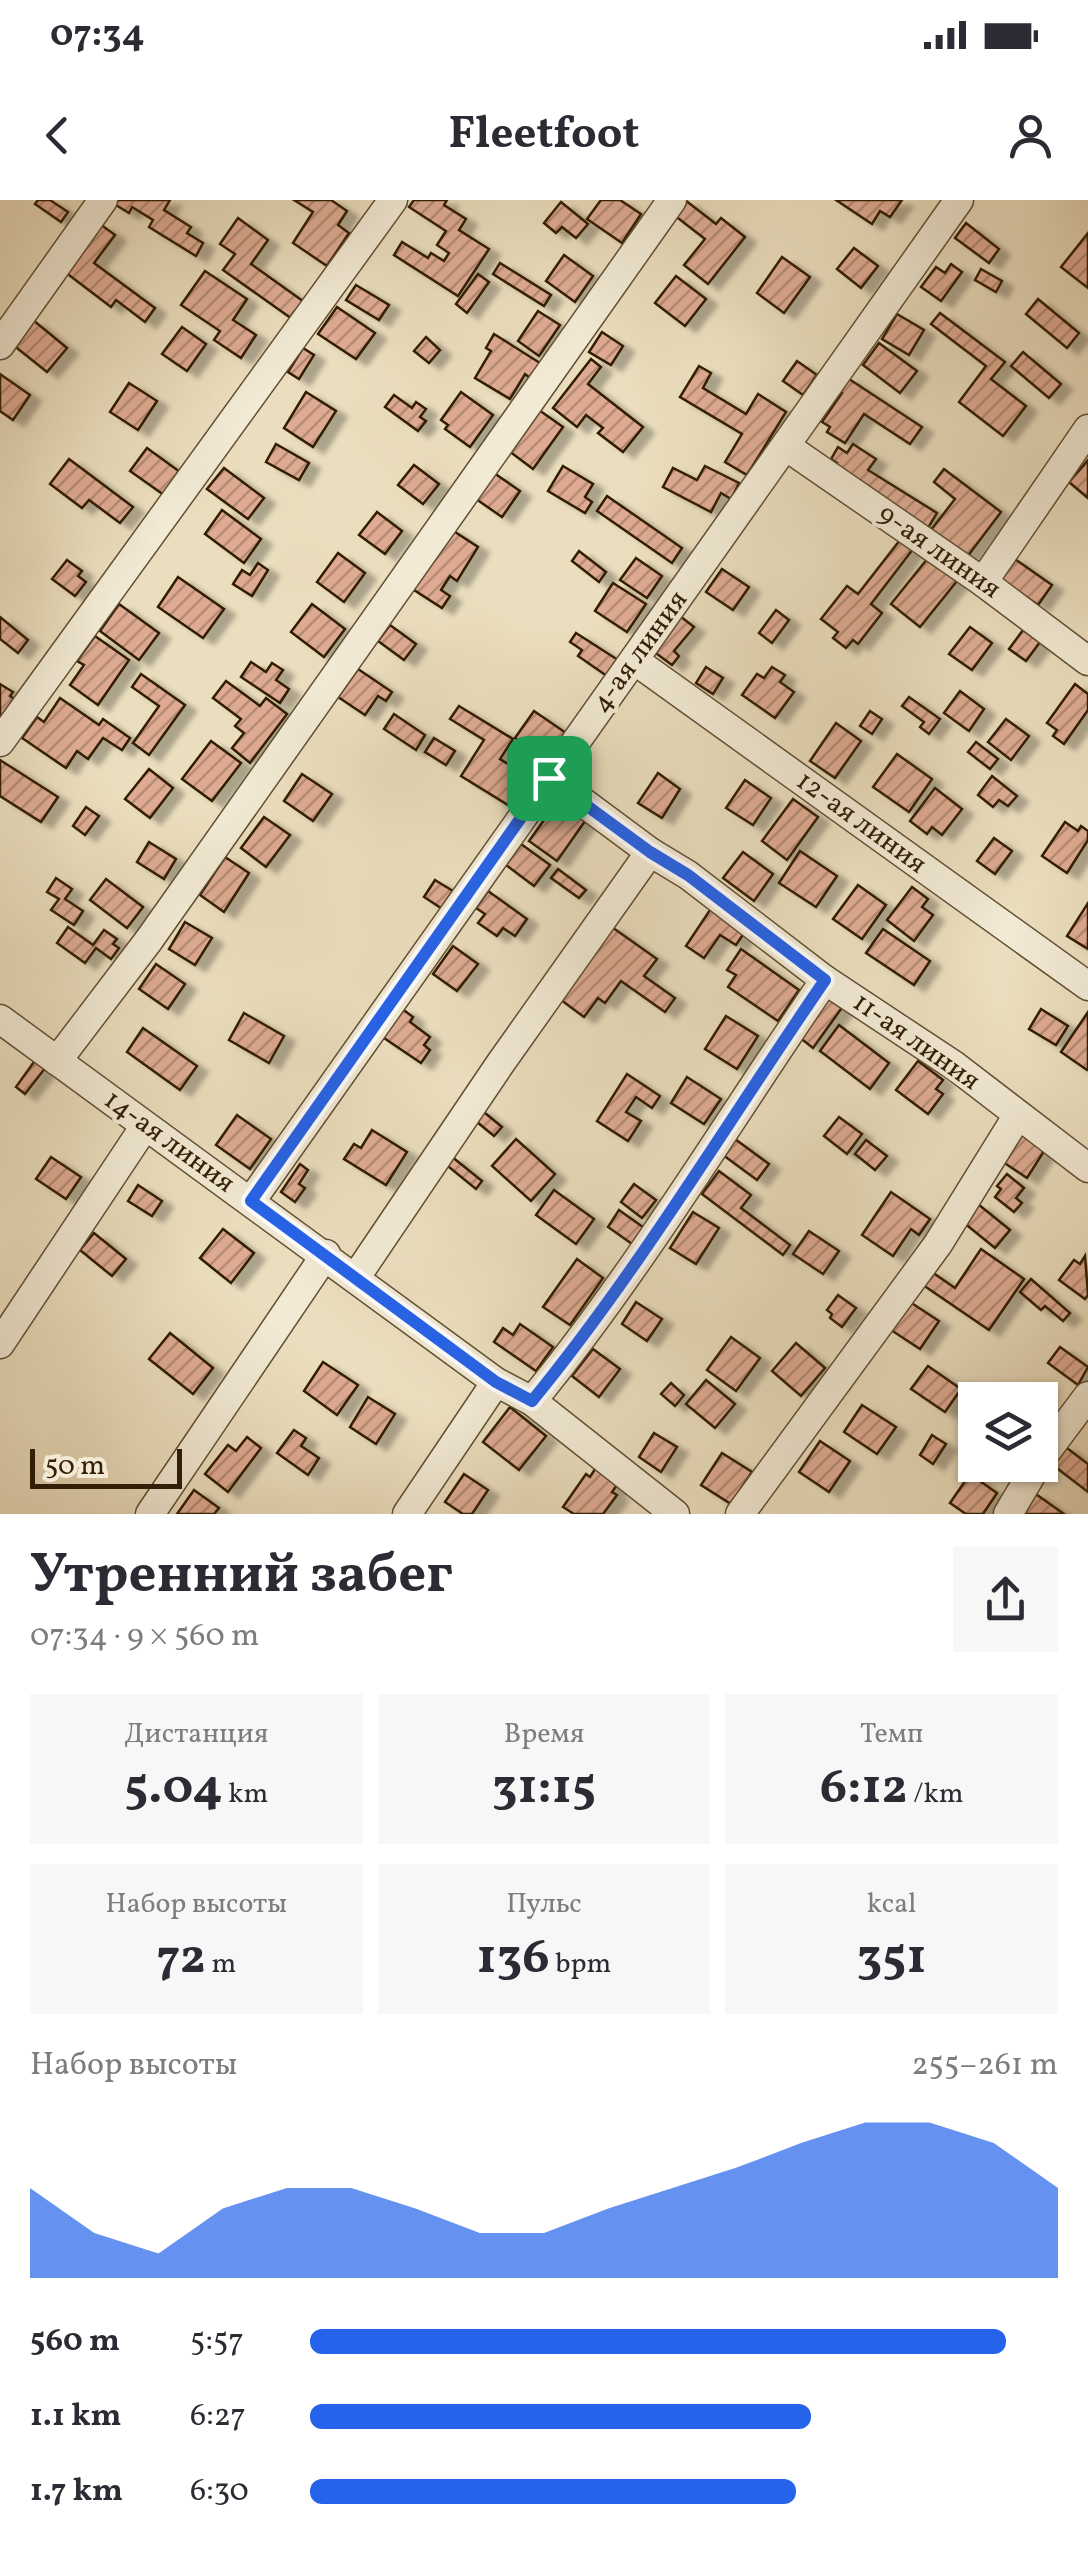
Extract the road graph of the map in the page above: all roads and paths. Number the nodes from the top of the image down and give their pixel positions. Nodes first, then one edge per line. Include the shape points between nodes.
1 (103, 200) edge
2 (393, 200) edge
3 (672, 200) edge
4 (960, 200) edge
5 (0, 345) edge
6 (1088, 429) edge
7 (787, 448) junction
8 (983, 582) junction
9 (634, 660) junction
10 (1088, 660) edge
11 (0, 742) edge
12 (549, 778) junction
13 (650, 852) junction
14 (825, 980) junction
15 (1088, 986) edge
16 (0, 1018) edge
17 (57, 1060) junction
18 (1018, 1115) junction
19 (145, 1126) junction
20 (1088, 1168) edge
21 (251, 1201) junction
22 (326, 1254) junction
23 (356, 1277) junction
24 (0, 1344) edge
25 (496, 1382) junction
26 (1088, 1396) edge
27 (532, 1401) junction
28 (1058, 1437) edge
29 (1027, 1482) edge
30 (150, 1514) edge
31 (406, 1514) edge
32 (675, 1514) edge
33 (740, 1514) edge
34 (1008, 1514) edge

1 - 5 street
2 - 11 street
3 - 17 street
4 - 7 street, 4-ая линия
6 - 8 street
7 - 8 street, 9-ая линия
7 - 9 street, 4-ая линия
8 - 10 street, 9-ая линия
9 - 12 street, 4-ая линия
9 - 15 street, 12-ая линия
12 - 13 street, 11-ая линия
12 - 21 street, 4-ая линия
13 - 14 street, 11-ая линия
13 - 23 street
14 - 18 street, 11-ая линия
14 - 27 street via 675,1205
16 - 17 street, 14-ая линия
17 - 19 street, 14-ая линия
18 - 20 street, 11-ая линия
18 - 33 street via 938,1244
19 - 21 street, 14-ая линия
19 - 24 street
21 - 22 street, 14-ая линия
22 - 23 street, 14-ая линия
22 - 30 street
23 - 25 street, 14-ая линия
25 - 27 street, 14-ая линия
25 - 31 street
26 - 28 street
27 - 32 street, 14-ая линия
29 - 34 street

